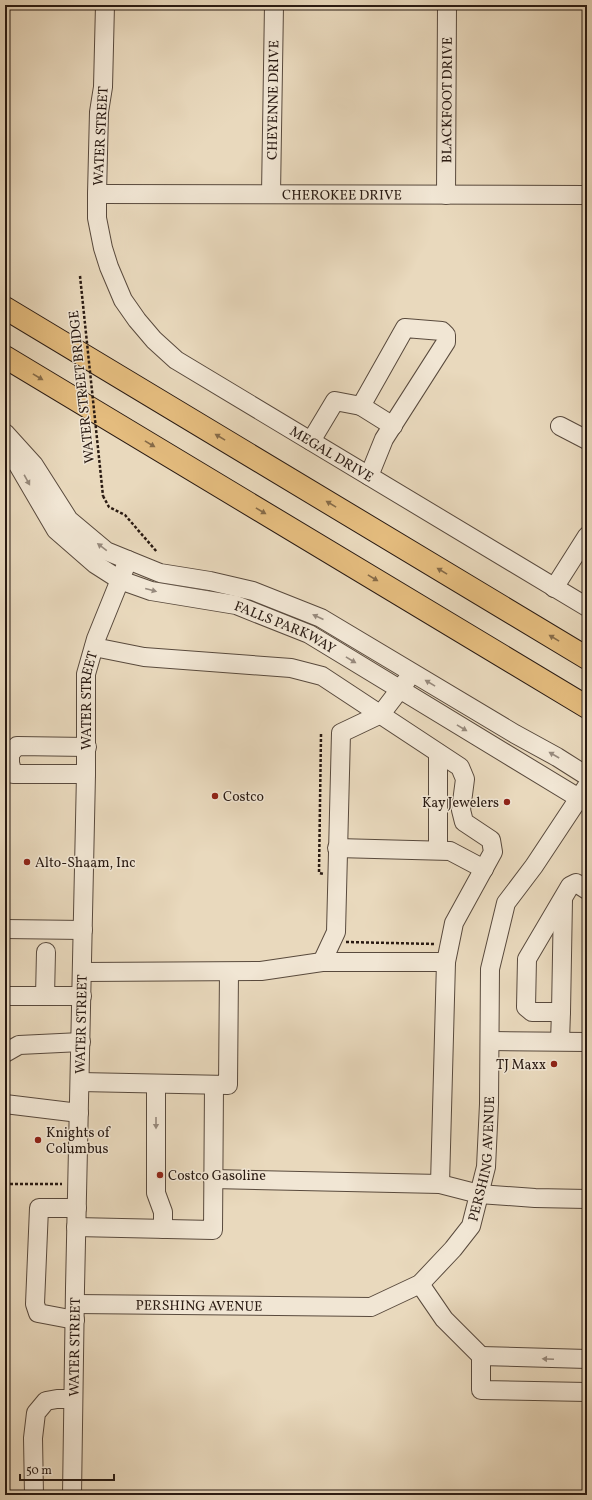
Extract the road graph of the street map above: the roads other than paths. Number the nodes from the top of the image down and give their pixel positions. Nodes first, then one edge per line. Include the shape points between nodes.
1 (105, 5) edge
2 (274, 5) edge
3 (447, 5) edge
4 (97, 194) junction
5 (270, 194) junction
6 (446, 195) junction
7 (587, 195) edge
8 (109, 267) joint
9 (5, 308) edge
10 (5, 357) edge
11 (361, 406) junction
12 (393, 426) junction
13 (560, 426) dead end
14 (5, 433) edge
15 (587, 440) edge
16 (311, 441) junction
17 (5, 448) edge
18 (368, 476) junction
19 (587, 536) edge
20 (128, 560) junction
21 (120, 580) junction
22 (554, 588) junction
23 (587, 607) edge
24 (94, 647) junction
25 (587, 658) edge
26 (413, 673) junction
27 (400, 690) junction
28 (587, 707) edge
29 (381, 714) junction
30 (87, 747) junction
31 (438, 753) junction
32 (86, 774) junction
33 (587, 776) edge
34 (584, 796) edge
35 (337, 848) junction
36 (438, 850) junction
37 (484, 869) junction
38 (587, 890) edge
39 (563, 897) junction
40 (5, 929) edge
41 (83, 930) junction
42 (46, 952) dead end
43 (322, 962) junction
44 (446, 962) junction
45 (82, 972) junction
46 (229, 972) junction
47 (5, 996) edge
48 (45, 996) junction
49 (82, 996) junction
50 (561, 1012) junction
51 (490, 1041) junction
52 (560, 1041) junction
53 (80, 1042) junction
54 (587, 1042) edge
55 (5, 1053) edge
56 (80, 1082) junction
57 (156, 1084) junction
58 (214, 1085) junction
59 (5, 1104) edge
60 (79, 1113) junction
61 (213, 1179) junction
62 (440, 1184) junction
63 (479, 1194) junction
64 (587, 1199) edge
65 (77, 1208) junction
66 (76, 1227) junction
67 (163, 1229) junction
68 (420, 1284) junction
69 (75, 1312) junction
70 (481, 1356) junction
71 (587, 1359) edge
72 (587, 1392) edge
73 (74, 1399) junction
74 (34, 1495) edge
75 (72, 1495) edge

1 - 4 street, WATER STREET
2 - 5 street, CHEYENNE DRIVE
3 - 6 street, BLACKFOOT DRIVE
4 - 5 street, CHEROKEE DRIVE
4 - 8 street, WATER STREET via 97,218
5 - 6 street, CHEROKEE DRIVE
6 - 7 street, CHEROKEE DRIVE
8 - 16 street, MEGAL DRIVE via 123,300 163,349 176,360
25 -> 9 highway
10 -> 28 highway
11 - 12 street
11 - 12 street via 405,328 442,331 446,335 446,342
11 - 16 street via 335,401
12 - 18 street via 384,439
13 - 15 street
20 -> 14 street, FALLS PARKWAY via 106,551 69,520 34,466
16 - 18 street, MEGAL DRIVE
17 -> 21 street, FALLS PARKWAY via 18,465 56,530 95,564
18 - 22 street, MEGAL DRIVE
19 - 22 street
20 - 21 street, WATER STREET
26 -> 20 street, FALLS PARKWAY via 321,618 254,591 160,573
21 - 24 street, WATER STREET
21 -> 27 street, FALLS PARKWAY via 151,591 236,606 309,634
22 - 23 street, MEGAL DRIVE
24 - 29 street via 144,657 291,668 322,676
24 - 30 street, WATER STREET via 86,674
26 - 27 street
33 -> 26 street, FALLS PARKWAY
27 - 29 street
27 -> 34 street, FALLS PARKWAY
29 - 31 street
29 - 35 street via 341,733
30 - 32 street, WATER STREET
30 - 32 street via 17,746 10,754 13,774
31 - 36 street
31 - 37 street via 460,767 465,779 461,810 464,822 491,840 493,852
32 - 41 street, WATER STREET
34 - 51 street, PERSHING AVENUE via 506,903 490,969
35 - 36 street
35 - 43 street via 336,932
36 - 37 street via 450,851
37 - 44 street via 454,923
38 - 39 street via 576,883 570,886
39 - 50 street
39 - 50 street via 527,959 526,1007 532,1012
40 - 41 street
41 - 45 street, WATER STREET
42 - 48 street
43 - 44 street
43 - 46 street via 261,971
44 - 62 street
45 - 46 street
45 - 49 street, WATER STREET
46 - 58 street via 228,1085
47 - 48 street
48 - 49 street
49 - 53 street, WATER STREET
50 - 52 street
51 - 52 street
51 - 63 street, PERSHING AVENUE via 486,1167
52 - 54 street
53 - 55 street via 19,1045
53 - 56 street, WATER STREET
56 - 57 street
56 - 60 street, WATER STREET
57 - 58 street
57 -> 67 street via 156,1193 163,1212
58 - 61 street
59 - 60 street
60 - 65 street, WATER STREET
61 - 62 street
61 - 67 street via 213,1230
62 - 63 street
63 - 64 street
63 - 68 street, PERSHING AVENUE via 471,1226
65 - 66 street, WATER STREET
65 - 69 street, PERSHING AVENUE via 39,1208 35,1304 38,1314
66 - 67 street
66 - 69 street, WATER STREET
68 - 69 street, PERSHING AVENUE via 370,1307
68 - 70 street via 444,1319
69 - 73 street, WATER STREET
71 -> 70 street
70 - 72 street via 481,1390
73 - 74 street via 46,1401 36,1413 33,1438
73 - 75 street, WATER STREET

